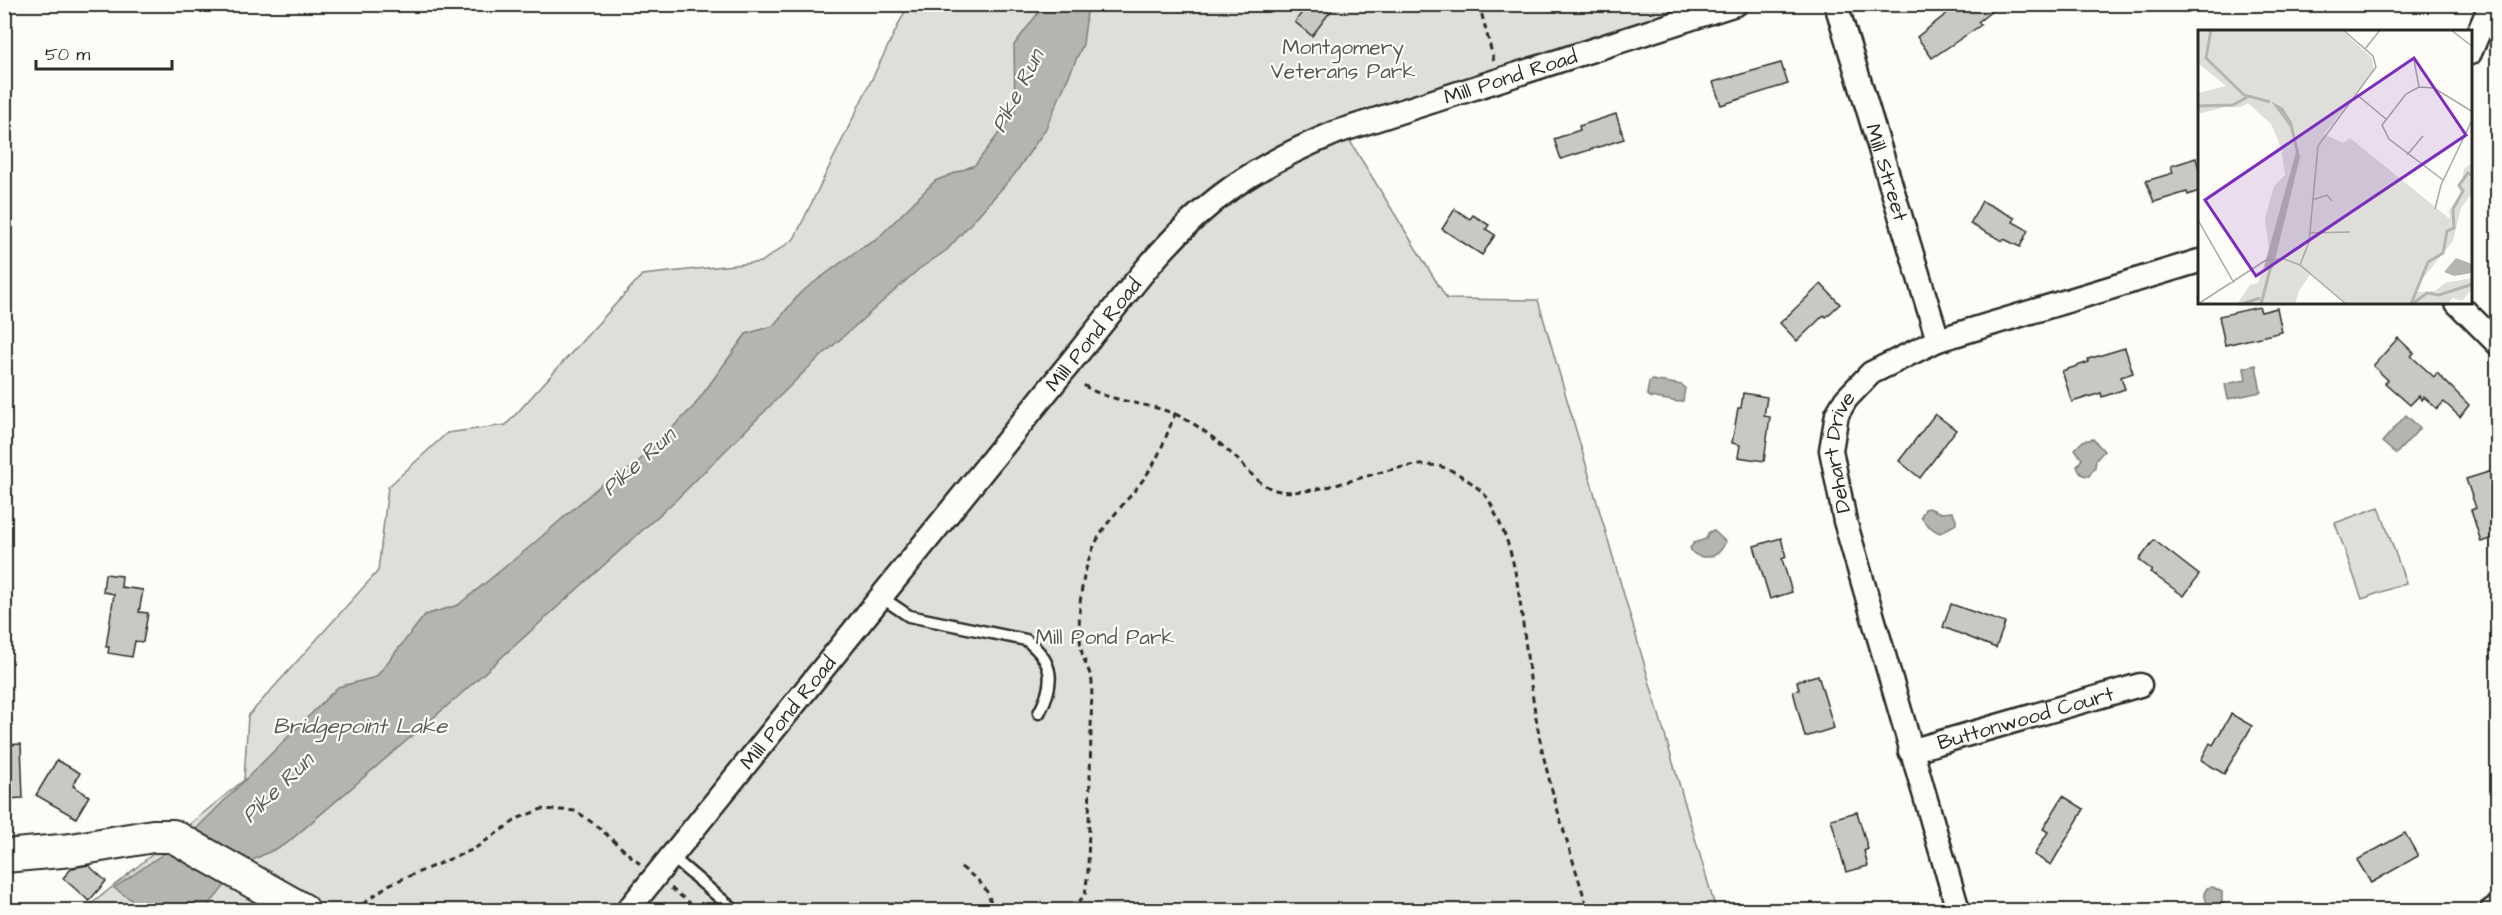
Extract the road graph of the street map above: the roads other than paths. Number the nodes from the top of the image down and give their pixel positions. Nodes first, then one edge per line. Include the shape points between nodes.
1 (1736, 4) edge
2 (1836, 4) edge
3 (2486, 15) dead end
4 (2472, 48) edge
5 (2198, 261) edge
6 (2458, 304) edge
7 (1938, 340) junction
8 (2498, 344) edge
9 (881, 597) junction
10 (2140, 685) dead end
11 (1039, 713) dead end
12 (1910, 751) junction
13 (4, 856) edge
14 (672, 857) junction
15 (2498, 907) edge
16 (303, 910) edge
17 (628, 910) edge
18 (734, 910) edge
19 (1958, 910) edge
20 (2492, 910) edge

1 - 9 street, Mill Pond Road via 1337,132 1277,159 1224,192 1167,244
2 - 7 street, Mill Street
3 - 4 street
5 - 7 street, Dehart Drive
6 - 8 street
7 - 12 street, Dehart Drive via 1871,373 1846,399 1838,414 1831,450 1845,520
9 - 11 lane via 909,616 1026,640 1041,652 1050,679
9 - 14 street, Mill Pond Road
10 - 12 street, Buttonwood Court
12 - 19 street, Dehart Drive
13 - 16 street via 72,850 153,836 180,838
14 - 17 street, Mill Pond Road
14 - 18 lane
15 - 20 street

